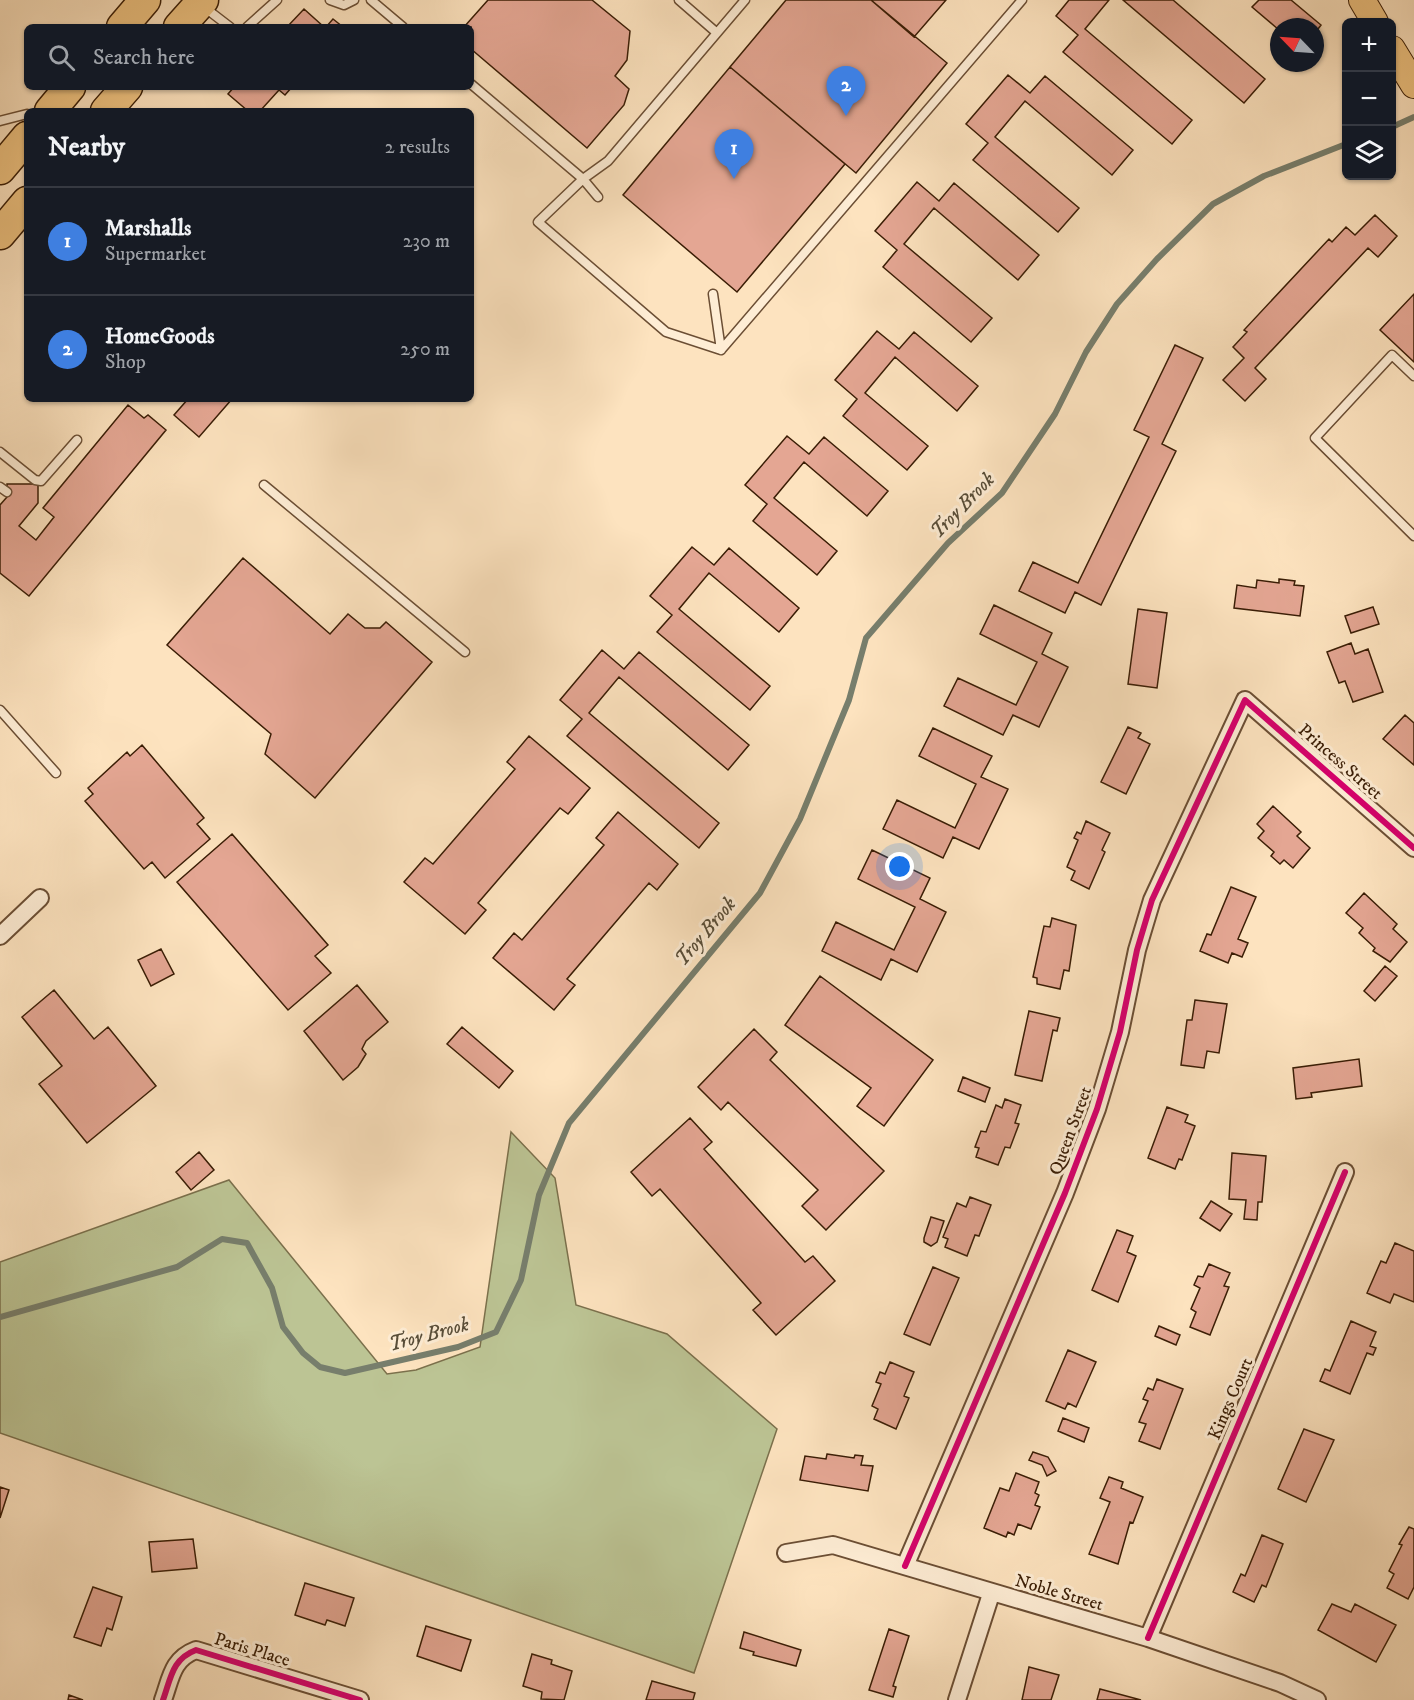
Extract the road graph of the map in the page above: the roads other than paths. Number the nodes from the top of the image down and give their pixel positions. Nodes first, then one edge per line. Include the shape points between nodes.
1 (145, 0) edge
2 (277, 0) edge
3 (330, 0) edge
4 (354, 0) edge
5 (371, 0) edge
6 (679, 0) edge
7 (745, 0) edge
8 (1022, 0) edge
9 (1362, 0) edge
10 (202, 2) edge
11 (1373, 18) edge
12 (125, 24) edge
13 (182, 24) edge
14 (227, 24) edge
15 (250, 24) edge
16 (399, 24) edge
17 (717, 33) junction
18 (1396, 57) edge
19 (1406, 78) edge
20 (474, 87) edge
21 (124, 90) edge
22 (109, 108) edge
23 (24, 114) edge
24 (0, 121) edge
25 (24, 141) edge
26 (0, 169) edge
27 (583, 179) junction
28 (597, 197) dead end
29 (24, 206) edge
30 (0, 234) edge
31 (713, 294) dead end
32 (721, 350) junction
33 (1414, 376) edge
34 (77, 440) dead end
35 (0, 452) edge
36 (264, 485) dead end
37 (1414, 536) edge
38 (465, 652) dead end
39 (1245, 700) joint
40 (0, 710) edge
41 (56, 773) dead end
42 (1414, 848) edge
43 (40, 898) dead end
44 (0, 936) edge
45 (1345, 1172) dead end
46 (786, 1553) dead end
47 (904, 1566) junction
48 (991, 1594) junction
49 (1148, 1638) junction
50 (163, 1700) edge
51 (360, 1700) edge
52 (957, 1700) edge
53 (1317, 1700) edge

1 - 12 highway
2 - 15 lane
3 - 4 lane via 344,5
5 - 16 lane
6 - 17 lane
7 - 17 lane
8 - 32 lane
9 - 11 main road
10 - 13 highway
10 - 14 lane
17 - 27 lane via 608,161
18 - 19 main road
20 - 27 lane
21 - 22 highway
23 - 24 lane
25 - 26 highway
27 - 28 lane
27 - 32 lane via 538,222 666,332
29 - 30 highway
31 - 32 lane
33 - 37 lane via 1392,355 1315,438
34 - 35 lane via 40,483
36 - 38 lane
39 - 42 street, Princess Street
39 - 47 street, Queen Street via 1152,900 1097,1109
40 - 41 lane
43 - 44 street
45 - 49 street, Kings Court
46 - 47 street, Noble Street via 832,1545
47 - 48 street, Noble Street
48 - 49 street, Noble Street
48 - 52 street
49 - 53 street, Noble Street via 1280,1683
50 - 51 street, Paris Place via 175,1666 183,1655 196,1650

